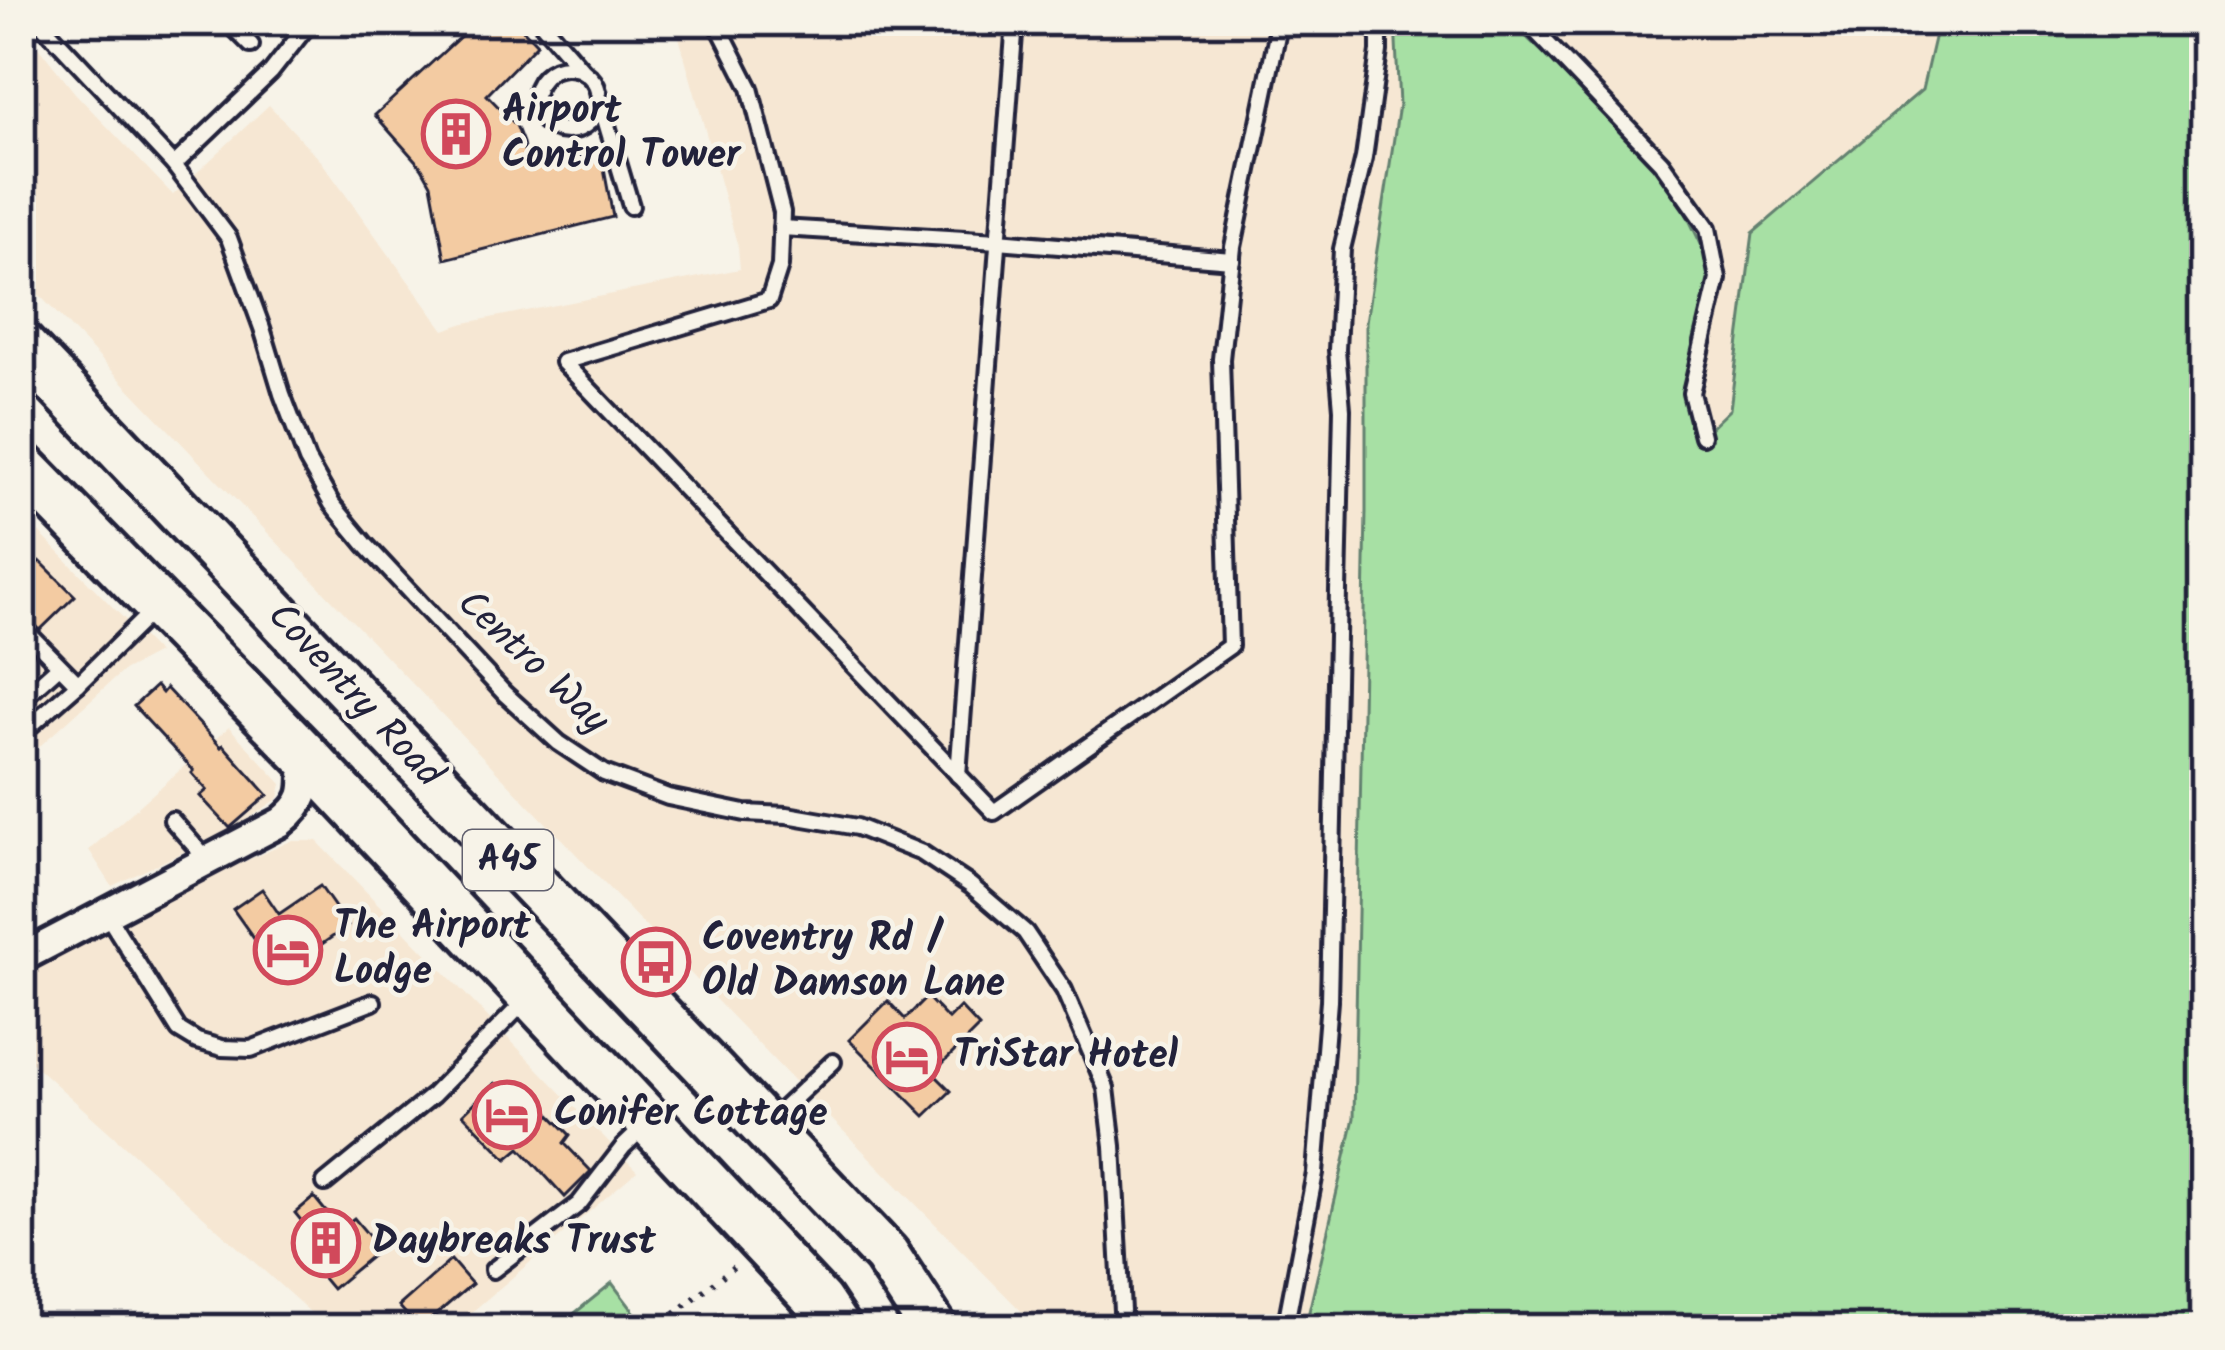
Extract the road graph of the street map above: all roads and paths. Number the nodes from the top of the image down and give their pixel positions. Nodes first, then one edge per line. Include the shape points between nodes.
1 (39, 21) edge
2 (227, 21) edge
3 (311, 21) edge
4 (540, 21) edge
5 (716, 21) edge
6 (1015, 21) edge
7 (1274, 21) edge
8 (1379, 21) edge
9 (1526, 21) edge
10 (251, 45) dead end
11 (584, 71) junction
12 (599, 98) junction
13 (174, 165) junction
14 (631, 206) dead end
15 (782, 228) junction
16 (998, 241) junction
17 (1232, 260) junction
18 (21, 345) edge
19 (1702, 436) dead end
20 (21, 465) edge
21 (156, 606) junction
22 (21, 626) edge
23 (59, 666) junction
24 (78, 684) junction
25 (21, 700) edge
26 (21, 734) edge
27 (304, 754) junction
28 (958, 775) junction
29 (172, 820) dead end
30 (208, 861) junction
31 (106, 913) junction
32 (21, 958) edge
33 (531, 996) junction
34 (373, 1002) dead end
35 (833, 1062) dead end
36 (649, 1123) junction
37 (764, 1127) junction
38 (326, 1184) dead end
39 (736, 1265) dead end
40 (494, 1270) dead end
41 (828, 1316) edge
42 (656, 1329) edge
43 (934, 1329) edge
44 (1123, 1329) edge
45 (1285, 1329) edge

1 - 13 lane, Centro Way
2 - 10 lane
3 - 13 lane via 271,72
4 - 11 lane
5 - 15 lane via 750,88
6 - 16 lane
7 - 17 lane
8 - 45 lane via 1364,158 1342,249 1327,1022 1315,1173
9 - 19 lane via 1661,162 1708,228 1718,279 1691,393
11 - 12 lane
11 - 12 lane via 563,67 544,76 535,94 538,115 554,129 575,130 593,119
12 - 14 lane
13 - 44 lane, Centro Way via 229,238 299,438 332,504 559,743 604,773 668,797 857,827 922,853 1025,932 1064,990 1106,1088
15 - 16 lane
15 - 28 lane via 769,300 563,362
16 - 17 lane
16 - 28 lane
17 - 28 lane via 1221,358 1230,646 994,812
18 - 37 highway, Coventry Road / A45
20 - 21 highway, Coventry Road / A45
21 - 24 lane
21 - 27 highway, Coventry Road / A45
22 - 23 lane
23 - 24 lane
23 - 25 lane
24 - 26 lane
27 - 30 street via 297,809
27 - 33 highway, Coventry Road / A45
29 - 30 lane
30 - 31 street
31 - 32 street
31 - 34 lane via 178,1030 197,1041 251,1049
33 - 36 highway, Coventry Road / A45
33 - 38 lane via 433,1095
35 - 37 lane
36 - 40 lane via 579,1204
36 - 41 highway, Coventry Road / A45
37 - 43 highway, Coventry Road / A45 via 886,1255
39 - 42 path

